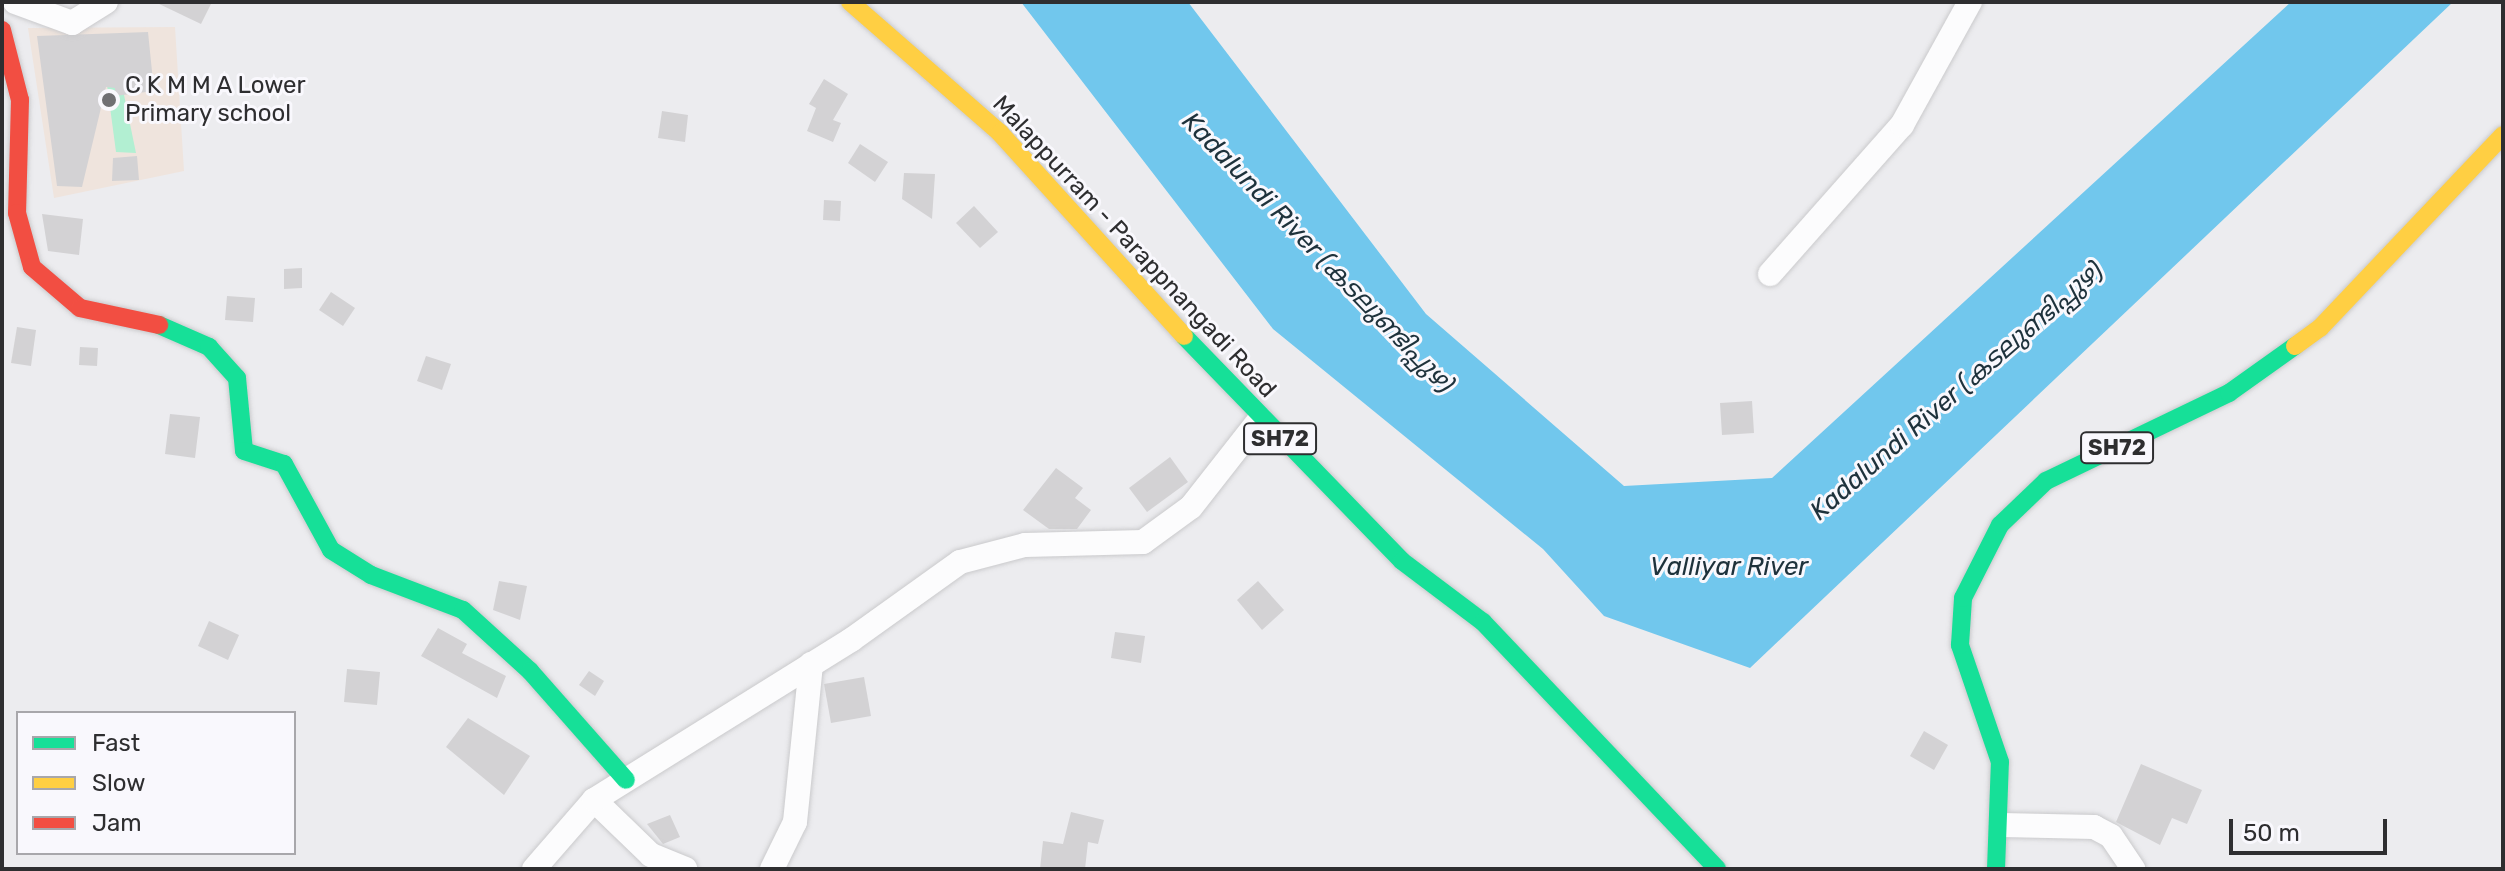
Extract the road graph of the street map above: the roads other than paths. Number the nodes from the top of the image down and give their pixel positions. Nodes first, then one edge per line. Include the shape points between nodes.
1 (15, 2) edge
2 (106, 2) edge
3 (850, 2) edge
4 (1970, 2) edge
5 (2, 30) edge
6 (2503, 135) edge
7 (1770, 274) dead end
8 (1260, 419) junction
9 (811, 664) junction
10 (626, 780) junction
11 (594, 800) junction
12 (2002, 825) junction
13 (534, 869) edge
14 (685, 869) edge
15 (772, 869) edge
16 (1717, 869) edge
17 (1996, 869) edge
18 (2133, 869) edge

1 - 2 street via 72,23
3 - 8 main road, Malappurram - Parappnangadi Road / SH72 via 1000,133
4 - 7 street via 1902,125
5 - 10 main road via 20,100 17,213 32,267 80,308 177,329 209,347 237,378 244,451 284,464 331,550 371,575 463,610 530,671
6 - 12 main road, SH72 via 2320,328 2229,393 2046,481 2000,525 1963,598 1960,645 2000,762
8 - 9 street via 1191,507 1143,542 1025,545 960,562
8 - 16 main road, Malappurram - Parappnangadi Road / SH72 via 1402,561 1483,622
9 - 10 street
9 - 15 street via 795,822
10 - 11 street
11 - 13 street
11 - 14 street via 651,855
12 - 17 main road, SH72
12 - 18 street via 2094,827 2111,836

